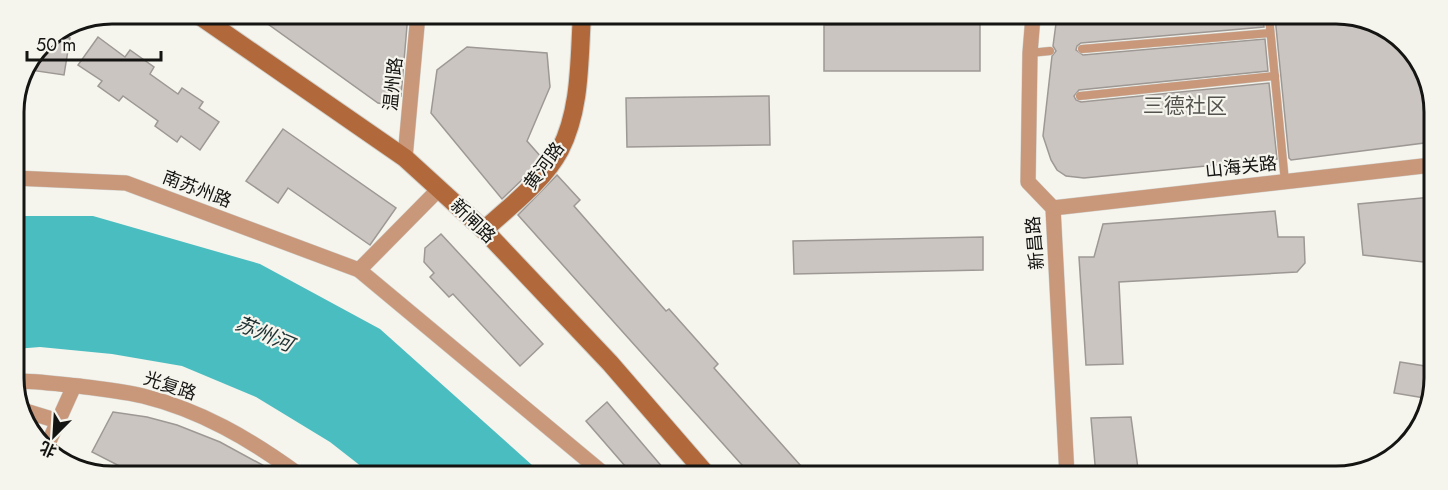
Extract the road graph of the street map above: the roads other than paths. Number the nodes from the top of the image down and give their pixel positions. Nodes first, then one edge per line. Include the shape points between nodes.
1 (211, 24) edge
2 (417, 24) edge
3 (581, 24) edge
4 (1032, 24) edge
5 (1269, 24) edge
6 (1270, 33) junction
7 (1082, 49) dead end
8 (1050, 51) dead end
9 (1030, 53) junction
10 (1275, 76) junction
11 (1080, 96) dead end
12 (405, 158) junction
13 (1424, 166) edge
14 (24, 178) edge
15 (1285, 182) junction
16 (439, 189) junction
17 (1053, 208) junction
18 (484, 230) junction
19 (359, 270) junction
20 (24, 382) edge
21 (74, 386) junction
22 (32, 413) edge
23 (58, 421) junction
24 (50, 440) edge
25 (286, 466) edge
26 (594, 466) edge
27 (699, 466) edge
28 (1066, 466) edge

1 - 12 main road, 新闸路
2 - 12 street, 温州路
3 - 18 main road, 黄河路 via 572,122 559,151 529,189
4 - 9 street, 新昌路
5 - 6 lane
6 - 7 lane
6 - 10 lane
8 - 9 lane
9 - 17 street, 新昌路 via 1028,182
10 - 11 lane
10 - 15 lane
12 - 16 main road, 新闸路
13 - 15 street, 山海关路
14 - 19 street, 南苏州路 via 126,183
15 - 17 street, 山海关路
16 - 18 main road, 新闸路
16 - 19 street
17 - 28 street, 新昌路
18 - 27 main road, 新闸路 via 610,363
19 - 26 street, 南苏州路
20 - 21 street, 光复路
21 - 23 street
21 - 25 street, 光复路 via 142,396 183,409 244,437
22 - 23 street
23 - 24 street

